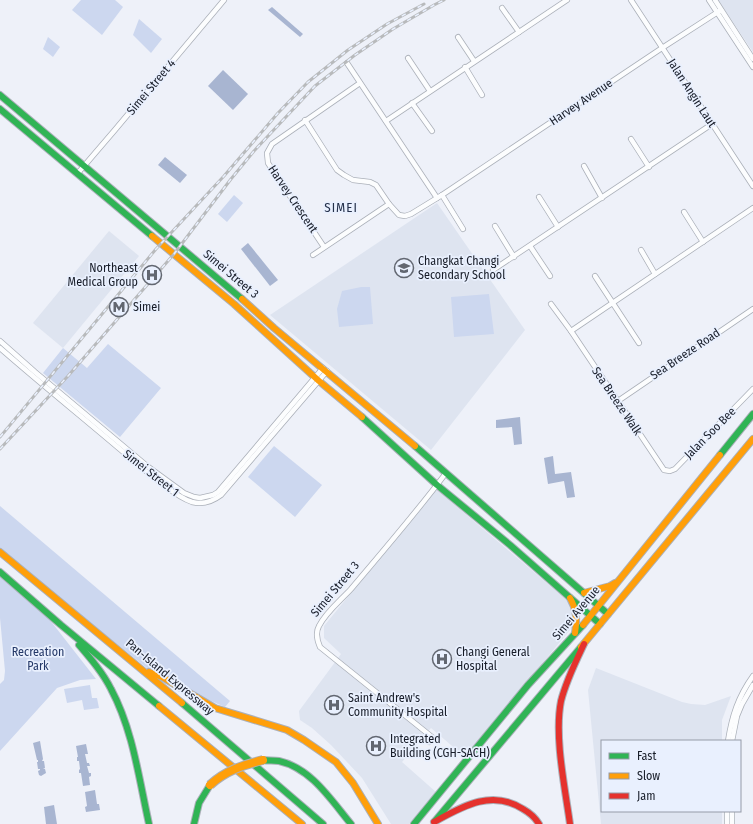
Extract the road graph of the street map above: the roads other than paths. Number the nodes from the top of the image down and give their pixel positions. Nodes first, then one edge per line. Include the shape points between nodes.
1 (224, 0) edge
2 (567, 0) edge
3 (631, 0) edge
4 (709, 0) edge
5 (715, 0) edge
6 (502, 8) dead end
7 (719, 12) junction
8 (519, 32) junction
9 (458, 37) dead end
10 (662, 48) junction
11 (408, 58) dead end
12 (753, 58) edge
13 (474, 62) junction
14 (347, 63) dead end
15 (465, 67) junction
16 (753, 67) edge
17 (360, 83) junction
18 (430, 91) junction
19 (0, 95) edge
20 (482, 95) dead end
21 (412, 102) junction
22 (0, 109) edge
23 (305, 120) junction
24 (386, 121) junction
25 (712, 124) junction
26 (432, 131) dead end
27 (631, 139) dead end
28 (84, 166) junction
29 (584, 166) dead end
30 (649, 167) junction
31 (78, 173) junction
32 (753, 186) edge
33 (442, 195) junction
34 (539, 197) dead end
35 (437, 198) junction
36 (602, 198) junction
37 (389, 204) junction
38 (753, 208) edge
39 (684, 212) dead end
40 (495, 226) dead end
41 (558, 227) junction
42 (463, 229) dead end
43 (703, 242) junction
44 (530, 246) junction
45 (324, 247) junction
46 (641, 250) dead end
47 (313, 255) dead end
48 (514, 257) junction
49 (493, 270) dead end
50 (655, 274) junction
51 (550, 276) dead end
52 (595, 276) dead end
53 (613, 303) junction
54 (551, 304) dead end
55 (753, 309) edge
56 (571, 331) junction
57 (0, 341) edge
58 (639, 343) dead end
59 (0, 348) edge
60 (325, 370) junction
61 (317, 380) junction
62 (753, 389) edge
63 (618, 401) junction
64 (753, 414) edge
65 (753, 439) edge
66 (664, 470) joint
67 (446, 473) junction
68 (437, 485) junction
69 (466, 491) junction
70 (464, 505) junction
71 (0, 552) edge
72 (0, 572) edge
73 (619, 580) junction
74 (584, 593) junction
75 (570, 598) junction
76 (599, 606) junction
77 (608, 614) junction
78 (590, 615) junction
79 (600, 624) junction
80 (61, 625) junction
81 (575, 633) junction
82 (584, 644) junction
83 (144, 671) junction
84 (753, 676) edge
85 (753, 685) edge
86 (728, 740) edge
87 (732, 740) edge
88 (428, 742) dead end
89 (727, 812) edge
90 (732, 812) edge
91 (433, 823) edge
92 (149, 824) edge
93 (194, 824) edge
94 (302, 824) edge
95 (323, 824) edge
96 (351, 824) edge
97 (378, 824) edge
98 (414, 824) edge
99 (540, 824) edge
100 (570, 824) edge
101 (727, 824) edge
102 (732, 824) edge

1 - 28 street, Simei Street 4
2 - 8 street
3 - 10 street, Jalan Angin Laut
4 - 7 street
5 - 7 street
6 - 8 street
7 - 10 street, Harvey Avenue
7 - 12 street
7 - 16 street
8 - 13 street
9 - 13 street
10 - 25 street, Jalan Angin Laut
10 - 33 street, Harvey Avenue
11 - 18 street
13 - 15 street
14 - 17 street
15 - 18 street
15 - 20 street
17 - 23 street, Harvey Crescent
17 - 24 street
18 - 21 street
19 - 28 main road, Simei Street 3
21 - 24 street
21 - 26 street
22 - 31 main road, Simei Street 3
23 - 37 street via 337,170 353,180 376,185
23 - 45 street, Harvey Crescent via 272,144 267,158
24 - 35 street
25 - 30 street
25 - 32 street, Jalan Angin Laut
27 - 30 street
28 - 31 street, Simei Street 4
28 - 60 main road, Simei Street 3
29 - 36 street
30 - 36 street
31 - 61 main road, Simei Street 3 via 234,304
33 - 35 street, Harvey Avenue
33 - 42 street
34 - 41 street
35 - 37 street via 405,216 399,215
36 - 41 street
37 - 45 street
38 - 43 street
39 - 43 street
40 - 48 street
41 - 44 street
43 - 50 street
44 - 48 street
44 - 51 street
45 - 47 street
46 - 50 street
48 - 49 street
50 - 53 street
52 - 53 street
53 - 56 street
53 - 58 street
54 - 56 street, Sea Breeze Walk
55 - 63 street, Sea Breeze Road
56 - 63 street, Sea Breeze Walk
57 - 61 street, Simei Street 1 via 147,466 184,493 200,498 218,492
59 - 61 street, Simei Street 1 via 144,469 182,498 200,503 215,500 221,495
60 - 61 street, Simei Street 1
60 - 67 main road, Simei Street 3
61 - 68 main road, Simei Street 3
62 - 66 street, Jalan Soo Bee via 676,468
63 - 66 street, Sea Breeze Walk
64 - 73 main road, Simei Avenue
65 - 77 main road, Simei Avenue
67 - 68 street, Simei Street 3
67 - 69 main road, Simei Street 3
68 - 70 main road, Simei Street 3
68 - 88 street, Simei Street 3 via 316,632 320,646 432,737
69 - 70 main road via 462,497
69 - 74 main road, Simei Street 3
70 - 75 main road, Simei Street 3
71 - 83 main road, Pan-Island Expressway
72 - 80 main road
73 - 74 main road via 610,586
73 - 76 main road, Simei Avenue
74 - 76 main road, Simei Street 3
75 - 78 main road, Simei Street 3
75 - 81 main road via 577,610
76 - 77 main road, Simei Street 3
76 - 78 main road, Simei Avenue
77 - 79 main road, Simei Avenue
78 - 79 main road, Simei Street 3
78 - 81 main road, Simei Avenue
79 - 82 main road, Simei Avenue
80 - 92 main road via 92,660 115,696 125,724
80 - 94 main road
81 - 98 main road, Simei Avenue via 528,685
82 - 91 main road, Simei Avenue
82 - 100 main road via 568,678 558,726
83 - 95 main road, Pan-Island Expressway
83 - 97 main road via 162,677 215,708 287,730 304,740 336,762 353,783
84 - 86 street via 733,715
85 - 87 street via 742,704
89 - 101 street
90 - 102 street
91 - 99 main road via 467,805 484,800 504,800 520,806
93 - 96 main road, bridge via 199,804 210,785 227,772 263,760 279,761 314,780

